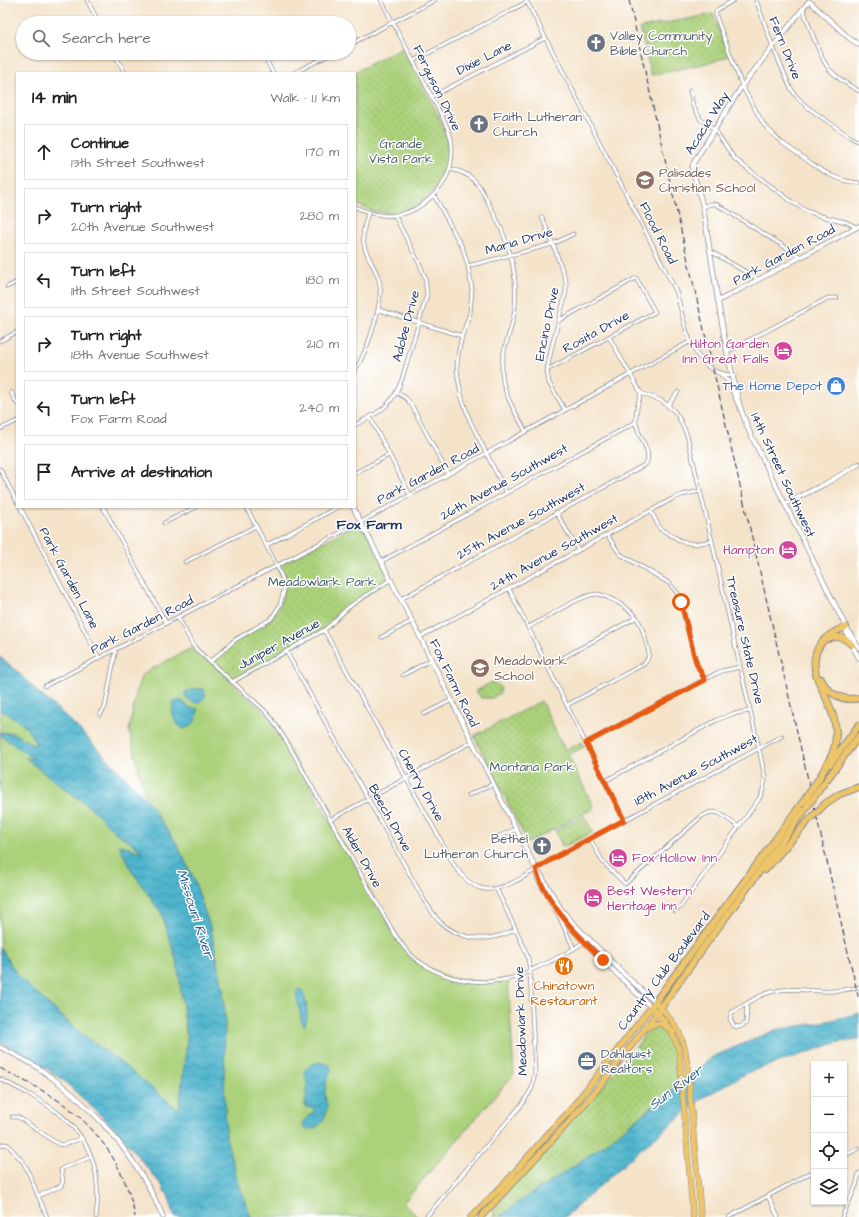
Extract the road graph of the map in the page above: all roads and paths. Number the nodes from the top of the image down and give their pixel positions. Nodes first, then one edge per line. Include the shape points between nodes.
1 (87, 0) edge
2 (381, 0) edge
3 (435, 0) edge
4 (734, 0) edge
5 (756, 0) edge
6 (526, 1) edge
7 (809, 1) edge
8 (803, 9) junction
9 (95, 16) edge
10 (392, 22) junction
11 (545, 38) junction
12 (356, 40) edge
13 (859, 45) edge
14 (773, 47) junction
15 (118, 60) edge
16 (266, 60) edge
17 (319, 60) edge
18 (413, 61) junction
19 (124, 72) edge
20 (272, 72) edge
21 (296, 72) edge
22 (742, 86) junction
23 (690, 91) dead end
24 (859, 91) edge
25 (432, 96) junction
26 (715, 130) junction
27 (859, 142) edge
28 (451, 169) junction
29 (859, 183) edge
30 (434, 195) junction
31 (356, 207) edge
32 (703, 207) junction
33 (368, 213) junction
34 (395, 216) junction
35 (542, 217) dead end
36 (858, 227) edge
37 (573, 234) dead end
38 (554, 244) junction
39 (710, 251) junction
40 (511, 255) junction
41 (800, 257) junction
42 (468, 266) junction
43 (758, 279) junction
44 (16, 283) edge
45 (7, 288) dead end
46 (838, 298) dead end
47 (718, 301) junction
48 (379, 310) junction
49 (558, 321) junction
50 (419, 322) junction
51 (16, 332) edge
52 (462, 336) junction
53 (609, 337) junction
54 (0, 340) edge
55 (690, 341) junction
56 (727, 352) junction
57 (356, 368) edge
58 (547, 370) junction
59 (720, 373) junction
60 (630, 374) junction
61 (734, 376) junction
62 (11, 392) dead end
63 (678, 392) dead end
64 (397, 393) junction
65 (641, 393) junction
66 (16, 402) edge
67 (668, 405) junction
68 (740, 408) junction
69 (565, 410) junction
70 (370, 417) junction
71 (16, 421) edge
72 (636, 422) junction
73 (356, 424) edge
74 (0, 429) edge
75 (526, 432) junction
76 (486, 454) junction
77 (389, 455) junction
78 (859, 464) edge
79 (0, 469) edge
80 (356, 472) edge
81 (448, 474) junction
82 (700, 491) junction
83 (506, 492) junction
84 (410, 495) junction
85 (16, 500) edge
86 (785, 504) junction
87 (21, 508) edge
88 (104, 508) edge
89 (194, 508) edge
90 (247, 508) edge
91 (336, 508) edge
92 (354, 508) edge
93 (651, 511) junction
94 (556, 512) junction
95 (361, 522) junction
96 (164, 523) dead end
97 (256, 526) junction
98 (607, 535) junction
99 (712, 540) junction
100 (266, 545) junction
101 (578, 550) junction
102 (382, 561) junction
103 (186, 562) dead end
104 (277, 566) junction
105 (391, 580) junction
106 (509, 589) junction
107 (401, 599) junction
108 (178, 617) junction
109 (637, 617) junction
110 (412, 621) junction
111 (166, 623) junction
112 (529, 627) junction
113 (846, 627) junction
114 (324, 630) junction
115 (382, 637) dead end
116 (420, 637) junction
117 (828, 639) junction
118 (852, 644) junction
119 (859, 648) edge
120 (116, 649) junction
121 (286, 651) junction
122 (100, 658) junction
123 (859, 658) edge
124 (431, 660) junction
125 (210, 662) junction
126 (548, 666) junction
127 (740, 667) junction
128 (403, 675) dead end
129 (705, 680) junction
130 (232, 682) junction
131 (46, 686) dead end
132 (859, 698) edge
133 (452, 700) junction
134 (567, 705) junction
135 (750, 711) junction
136 (424, 714) dead end
137 (100, 715) dead end
138 (859, 726) edge
139 (782, 736) dead end
140 (859, 736) edge
141 (472, 742) junction
142 (586, 743) junction
143 (759, 748) junction
144 (406, 777) junction
145 (818, 780) junction
146 (605, 782) junction
147 (493, 784) junction
148 (859, 787) edge
149 (469, 795) dead end
150 (368, 799) junction
151 (330, 820) junction
152 (624, 820) junction
153 (739, 827) junction
154 (516, 828) junction
155 (493, 839) dead end
156 (590, 839) junction
157 (536, 869) junction
158 (750, 885) junction
159 (496, 888) junction
160 (555, 909) junction
161 (675, 911) dead end
162 (516, 929) junction
163 (588, 938) junction
164 (584, 942) junction
165 (574, 949) junction
166 (530, 971) junction
167 (859, 987) edge
168 (653, 1004) junction
169 (747, 1004) junction
170 (659, 1010) junction
171 (644, 1029) junction
172 (673, 1032) junction
173 (0, 1047) edge
174 (0, 1079) edge
175 (12, 1117) dead end
176 (82, 1138) junction
177 (0, 1145) edge
178 (859, 1148) edge
179 (847, 1154) edge
180 (92, 1157) junction
181 (811, 1174) edge
182 (859, 1174) edge
183 (38, 1196) junction
184 (768, 1196) junction
185 (47, 1217) edge
186 (96, 1217) edge
187 (163, 1217) edge
188 (426, 1217) edge
189 (471, 1217) edge
190 (481, 1217) edge
191 (694, 1217) edge
192 (701, 1217) edge
193 (729, 1217) edge
194 (778, 1217) edge
195 (842, 1217) edge

1 - 9 street
2 - 10 street, Ferguson Drive
3 - 10 street
4 - 22 street via 716,11 716,16
5 - 14 street, Fern Drive
6 - 11 street, Flood Road
6 - 18 street
7 - 8 street, Acacia Way
7 - 13 street
8 - 14 street, Acacia Way
8 - 24 street via 828,68 839,79
10 - 12 street
10 - 18 street, Ferguson Drive
11 - 25 street, Dixie Lane
11 - 55 street, Flood Road via 669,277
14 - 22 street, Acacia Way
14 - 27 street, Fern Drive via 790,88 796,96 807,107
15 - 19 street
16 - 20 street
17 - 21 street
18 - 25 street, Ferguson Drive
22 - 26 street, Acacia Way
22 - 29 street via 764,125 781,142 832,176
23 - 26 street via 701,120
25 - 28 street, Ferguson Drive via 451,138
26 - 32 street, Acacia Way via 692,168
26 - 36 street via 734,158 791,201 806,211
28 - 30 street, Ferguson Drive
28 - 40 street via 469,176 479,186 500,223
30 - 34 street, Ferguson Drive via 408,212
30 - 42 street via 463,249
31 - 33 street, Ferguson Drive
32 - 39 street, Acacia Way
32 - 41 street via 716,204
33 - 34 street, Ferguson Drive
33 - 48 street via 362,243 379,280
34 - 50 street, Adobe Drive via 425,277 427,296
35 - 38 street, Encino Drive
36 - 41 street, Park Garden Road
37 - 38 street, Maria Drive
38 - 40 street, Maria Drive
38 - 49 street, Encino Drive via 566,281 566,292
39 - 43 street
39 - 47 street, Acacia Way
40 - 42 street, Maria Drive
40 - 75 street via 515,304 502,372 507,396
41 - 43 street, Park Garden Road
42 - 52 street via 472,289 470,313
43 - 47 street, Park Garden Road
44 - 45 street
46 - 56 street via 828,298
47 - 56 street, 14th Street Southwest
48 - 50 street
48 - 57 street
49 - 53 street, Rosita Drive via 636,278 655,312
49 - 58 street, Encino Drive
50 - 52 street
50 - 64 street, Adobe Drive
51 - 54 street
52 - 76 street via 457,366 459,388 468,416
53 - 58 street, Rosita Drive
53 - 60 street
55 - 59 street, Flood Road via 694,351 708,367
55 - 60 street, Park Garden Road
56 - 61 street, 14th Street Southwest
58 - 69 street, Encino Drive via 549,383
59 - 61 street, Flood Road
59 - 68 street via 728,380
60 - 65 street
60 - 69 street, Park Garden Road
61 - 68 street, 14th Street Southwest
62 - 66 street
63 - 67 street
64 - 70 street, Adobe Drive via 385,407
64 - 81 street via 406,398 412,406
65 - 67 street, Treasure State Drive
65 - 72 street
67 - 82 street, Treasure State Drive via 674,410 687,435
68 - 86 street, 14th Street Southwest
69 - 75 street, Park Garden Road
70 - 73 street, Adobe Drive
70 - 77 street
71 - 74 street
72 - 83 street, 26th Avenue Southwest
72 - 94 street, 25th Avenue Southwest via 637,431 648,452 646,464
75 - 76 street, Park Garden Road
76 - 81 street, Park Garden Road
76 - 83 street
77 - 80 street
77 - 84 street
78 - 86 street
79 - 85 street
81 - 84 street, Park Garden Road
82 - 93 street, 24th Avenue Southwest via 682,494
82 - 99 street, Treasure State Drive
83 - 102 street, 26th Avenue Southwest
84 - 95 street, Park Garden Road
86 - 113 street, 14th Street Southwest
87 - 122 street, Park Garden Lane
88 - 111 street
89 - 96 street
90 - 97 street
91 - 100 street
92 - 95 street, Fox Farm Road
93 - 98 street, 24th Avenue Southwest
93 - 99 street via 660,529 683,542 695,544
94 - 101 street
94 - 107 street, 25th Avenue Southwest
95 - 102 street, Fox Farm Road
95 - 104 street, Park Garden Road
97 - 100 street
97 - 103 street
98 - 101 street, 24th Avenue Southwest
98 - 129 street via 620,554 669,583 679,595 697,665
99 - 127 street, Treasure State Drive
100 - 104 street
101 - 106 street, 24th Avenue Southwest
102 - 105 street, Fox Farm Road
104 - 108 street, Park Garden Road
104 - 125 street via 284,590 280,605 271,619 235,640
105 - 107 street, Fox Farm Road
105 - 114 street, Juniper Avenue via 349,607
106 - 112 street
106 - 116 street, 24th Avenue Southwest
107 - 110 street, Fox Farm Road
108 - 111 street, Park Garden Road
108 - 125 street, Alder Drive via 192,644
109 - 112 street via 631,610 596,594 584,597
109 - 126 street
109 - 134 street via 642,626 649,653 648,659 644,664
110 - 115 street
110 - 116 street, Fox Farm Road
111 - 120 street, Park Garden Road
112 - 126 street
113 - 117 highway
113 - 118 street, 14th Street Southwest
113 - 119 street, 14th Street Southwest
113 - 145 highway via 827,636 815,655 814,669 832,710 837,729 833,753
114 - 121 street, Juniper Avenue
114 - 144 street, Cherry Drive
116 - 124 street, Fox Farm Road
117 - 118 highway via 845,638
117 - 132 highway via 818,656 822,682 838,697 850,700
118 - 123 street, 14th Street Southwest
120 - 122 street, Park Garden Road
120 - 137 street via 105,707
121 - 130 street, Juniper Avenue
121 - 150 street, Beech Drive
122 - 131 street, Park Garden Road
124 - 128 street
124 - 133 street, Fox Farm Road
125 - 130 street, Alder Drive
126 - 134 street
127 - 129 street via 722,671
127 - 135 street, Treasure State Drive
129 - 142 street
130 - 151 street, Alder Drive via 272,719
133 - 136 street
133 - 141 street, Fox Farm Road
134 - 142 street
135 - 143 street, Treasure State Drive
135 - 146 street via 717,720
138 - 145 highway, Country Club Boulevard
139 - 143 street, 18th Avenue Southwest
140 - 158 highway, Country Club Boulevard, bridge
141 - 144 street
141 - 147 street, Fox Farm Road
142 - 146 street
143 - 152 street, 18th Avenue Southwest
143 - 153 street, Treasure State Drive via 765,778 763,790
144 - 150 street
144 - 159 street, Cherry Drive via 463,877 480,888
145 - 168 highway, Country Club Boulevard, bridge
146 - 152 street
147 - 149 street
147 - 154 street, Fox Farm Road
148 - 158 highway, bridge via 826,803
150 - 151 street
150 - 162 street, Beech Drive via 424,900 440,922 453,932 469,938 498,937
151 - 166 street, Alder Drive via 390,928 420,963 450,978 465,981 497,981
152 - 156 street, 18th Avenue Southwest
153 - 156 street via 719,813 711,812 702,816 625,884 603,862
153 - 161 street, Treasure State Drive
154 - 155 street
154 - 157 street, Fox Farm Road
156 - 157 street, 18th Avenue Southwest
157 - 159 street, Cherry Drive
157 - 160 street, Fox Farm Road via 538,879
157 - 163 street, Fox Farm Road via 561,909
158 - 170 highway, Country Club Boulevard
159 - 162 street, Meadowlark Drive
160 - 164 street, Fox Farm Road
160 - 165 street, Fox Farm Road
162 - 166 street, Meadowlark Drive
163 - 164 street, Alder Drive
163 - 168 street, Fox Farm Road
164 - 165 street, Alder Drive
164 - 168 street, Fox Farm Road
165 - 166 street, Alder Drive
166 - 188 street, Meadowlark Drive via 535,1072 532,1088
167 - 169 street via 836,991 775,991 761,995
168 - 170 main road
168 - 189 highway, Country Club Boulevard via 566,1115
169 - 169 street via 746,1023 734,1026 730,1018 732,1012
170 - 171 highway, Country Club Boulevard
170 - 172 main road
170 - 192 main road via 671,1019 685,1046
171 - 172 highway via 660,1023
171 - 190 highway, Country Club Boulevard via 568,1123
172 - 191 main road via 681,1065
173 - 187 street via 39,1068 102,1122 130,1157
174 - 176 street via 52,1108 67,1120
175 - 176 street via 18,1118 58,1144 63,1145
176 - 180 street
177 - 183 street via 8,1145 23,1162
178 - 179 street
180 - 183 street via 63,1168 61,1186
180 - 186 street via 98,1185
181 - 184 street
182 - 195 street
183 - 185 street
184 - 193 street
184 - 194 street

